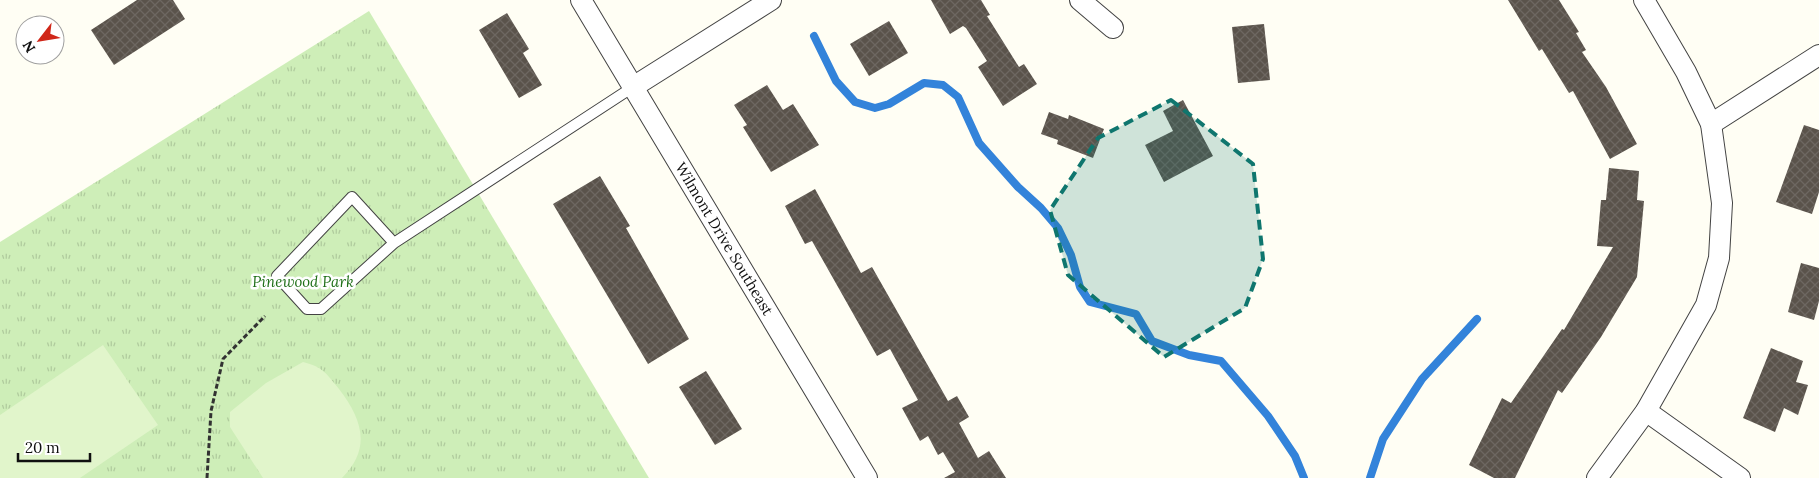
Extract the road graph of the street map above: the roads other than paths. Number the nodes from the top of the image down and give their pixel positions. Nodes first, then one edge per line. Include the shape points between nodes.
1 (581, 0) edge
2 (771, 0) edge
3 (1080, 0) edge
4 (1644, 0) edge
5 (1113, 28) dead end
6 (1819, 56) edge
7 (633, 87) junction
8 (1711, 124) junction
9 (394, 243) junction
10 (1646, 411) junction
11 (867, 478) edge
12 (1597, 478) edge
13 (1740, 478) edge

1 - 7 street, Wilmont Drive Southeast
2 - 7 street
3 - 5 street
4 - 8 street via 1686,72
6 - 8 street
7 - 9 lane
7 - 11 street, Wilmont Drive Southeast
8 - 10 street via 1722,203 1719,258 1706,305
9 - 9 lane via 321,309 307,308 277,276 352,197
10 - 12 street
10 - 13 street

